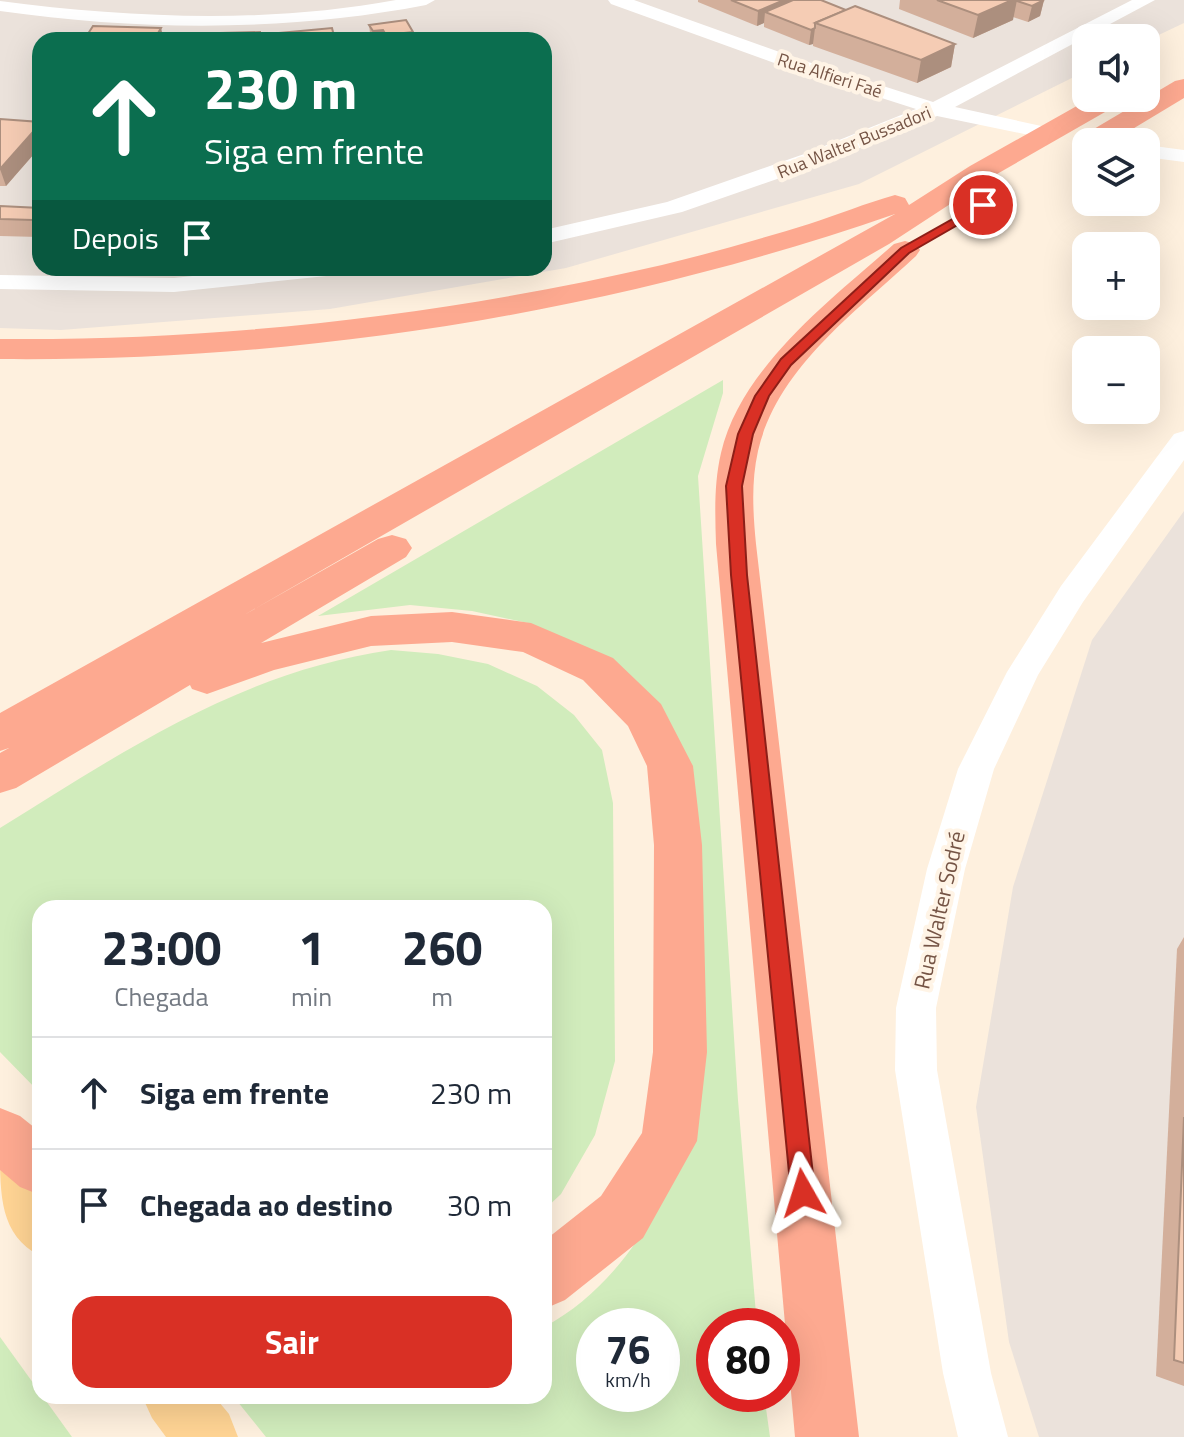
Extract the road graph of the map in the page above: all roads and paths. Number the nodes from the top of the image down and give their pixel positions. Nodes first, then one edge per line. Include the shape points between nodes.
1 (426, 0) edge
2 (617, 0) edge
3 (1146, 0) edge
4 (0, 6) edge
5 (1184, 87) edge
6 (935, 109) junction
7 (1085, 112) edge
8 (1116, 128) edge
9 (1048, 133) junction
10 (1160, 153) edge
11 (1184, 156) edge
12 (980, 172) junction
13 (957, 220) dead end
14 (552, 235) edge
15 (905, 250) junction
16 (260, 276) edge
17 (0, 282) edge
18 (0, 349) edge
19 (1184, 440) edge
20 (99, 717) junction
21 (0, 734) edge
22 (0, 775) edge
23 (0, 1135) edge
24 (32, 1161) edge
25 (0, 1176) edge
26 (32, 1217) edge
27 (552, 1273) edge
28 (180, 1404) edge
29 (206, 1437) edge
30 (827, 1437) edge
31 (983, 1437) edge

1 - 4 street via 259,18 114,19
2 - 6 street, Rua Alfieri Faé
3 - 6 street, Rua Walter Bussadori
5 - 8 highway
6 - 9 street, Rua Alfieri Faé
6 - 14 street, Rua Walter Bussadori via 747,184
7 - 9 highway
9 - 12 highway
10 - 11 street
12 - 18 highway via 845,222 720,260 531,303 372,327 210,342
12 - 21 highway via 878,238
13 - 15 highway
15 - 20 highway
15 - 30 highway via 786,362 762,396 745,434 734,486
16 - 17 street via 174,285
19 - 31 street, Rua Walter Sodré via 1072,594 1023,672 976,769 946,869 916,1008 916,1070 967,1373
20 - 22 highway
20 - 27 highway via 265,657 371,631 452,627 531,638 598,669 645,716 670,766 678,845 680,1052 669,1141 622,1217
23 - 24 highway
25 - 26 main road
28 - 29 main road

